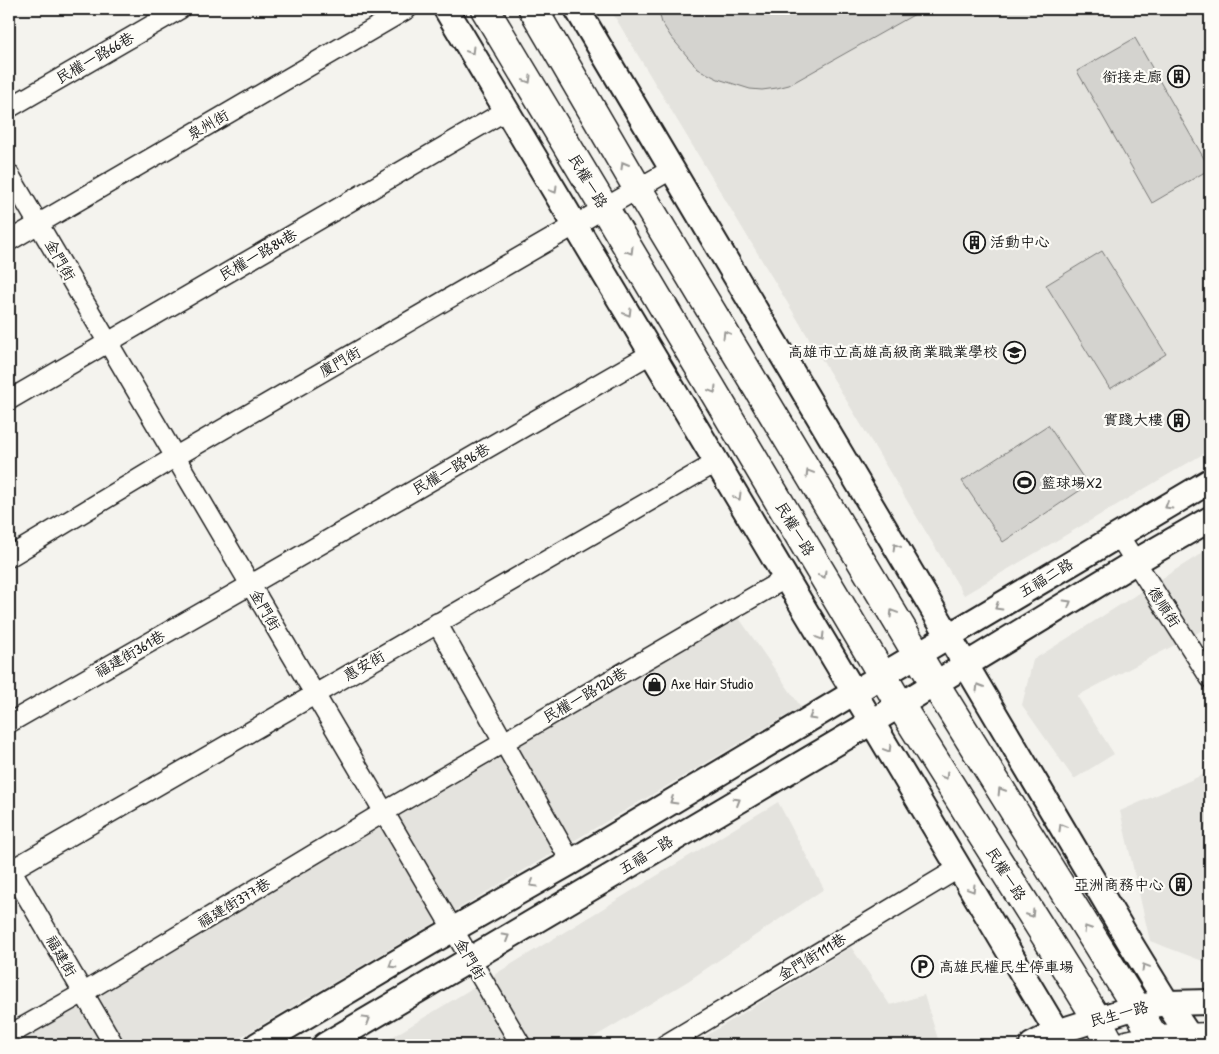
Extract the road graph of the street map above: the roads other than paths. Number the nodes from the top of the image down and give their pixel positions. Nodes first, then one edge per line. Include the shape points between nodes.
1 (180, 9) edge
2 (407, 9) edge
3 (446, 9) edge
4 (485, 9) edge
5 (533, 9) edge
6 (577, 9) edge
7 (9, 108) edge
8 (507, 110) junction
9 (672, 169) junction
10 (9, 174) edge
11 (638, 189) junction
12 (605, 209) junction
13 (38, 224) junction
14 (576, 226) junction
15 (9, 241) edge
16 (108, 342) junction
17 (652, 353) junction
18 (9, 400) edge
19 (175, 457) junction
20 (717, 462) junction
21 (1210, 482) edge
22 (1210, 519) edge
23 (1119, 536) junction
24 (9, 558) edge
25 (1135, 562) junction
26 (786, 578) junction
27 (250, 585) junction
28 (437, 623) junction
29 (949, 636) junction
30 (918, 654) junction
31 (966, 664) junction
32 (882, 676) junction
33 (1210, 678) edge
34 (935, 684) junction
35 (854, 693) junction
36 (314, 694) junction
37 (900, 705) junction
38 (9, 722) edge
39 (872, 722) junction
40 (503, 743) junction
41 (384, 812) junction
42 (571, 862) junction
43 (10, 868) edge
44 (959, 868) junction
45 (453, 930) junction
46 (470, 959) junction
47 (83, 993) junction
48 (1210, 1002) edge
49 (1167, 1003) junction
50 (1136, 1007) junction
51 (1097, 1019) junction
52 (9, 1035) edge
53 (1060, 1038) edge
54 (1198, 1040) edge
55 (1156, 1042) edge
56 (114, 1045) edge
57 (257, 1045) edge
58 (325, 1045) edge
59 (521, 1045) edge
60 (665, 1045) edge
61 (1032, 1045) edge
62 (1111, 1045) edge
63 (1128, 1045) edge

1 - 7 street, 民權一路66巷
2 - 13 street, 泉州街
3 -> 8 street
4 -> 12 main road, 民權一路
11 -> 5 main road
6 - 9 street
8 -> 14 street
8 - 16 street, 民權一路84巷
9 - 11 street, 廈門街
29 -> 9 street
10 - 13 street, 金門街
11 - 12 street, 廈門街
30 -> 11 main road
12 - 14 street, 廈門街
12 -> 32 main road, 民權一路
13 - 15 street, 泉州街
13 - 16 street, 金門街
14 -> 17 street
14 - 19 street, 廈門街
16 - 18 street, 民權一路84巷
16 - 19 street, 金門街
17 - 20 street
17 - 27 street, 民權一路96巷
19 - 24 street, 廈門街
19 - 27 street, 金門街
20 -> 26 street
20 - 28 street, 惠安街
21 -> 23 street, 五福二路
22 - 25 street
23 - 25 street, 德順街
23 -> 29 street, 五福二路
31 -> 25 street
25 - 33 street, 德順街
26 -> 35 street
26 - 40 street, 民權一路120巷
27 - 36 street, 金門街
27 - 38 street, 福建街361巷
28 - 36 street, 惠安街
28 - 40 street
29 - 30 street, 五福二路
29 - 31 street
30 - 32 street, 五福二路
30 - 34 main road
31 - 34 street, 五福一路
49 -> 31 street
32 - 35 street
32 - 37 main road, 民權一路
34 - 37 street, 五福一路
50 -> 34 main road
35 - 39 street
35 -> 42 street
36 - 41 street, 金門街
36 - 43 street, 惠安街
37 - 39 street, 五福一路
37 -> 51 main road, 民權一路
39 -> 44 street
46 -> 39 street, 五福一路
40 - 41 street, 民權一路120巷
40 - 42 street
41 - 45 street, 金門街
41 - 47 street, 福建街377巷
42 -> 45 street
43 - 47 street, 福建街
44 -> 53 street
44 - 60 street, 金門街111巷
45 - 46 street, 金門街
45 -> 57 street
58 -> 46 street, 五福一路
46 - 59 street, 金門街
47 - 52 street, 福建街377巷
47 - 56 street, 福建街
48 - 49 street, 民生一路
49 - 50 street, 民生一路
49 - 54 street
50 - 51 street, 民生一路
50 - 55 main road
51 - 53 street, 民生一路
51 - 62 main road, 民權一路
53 - 61 street, 民生一路
54 - 55 main road
55 - 63 main road

